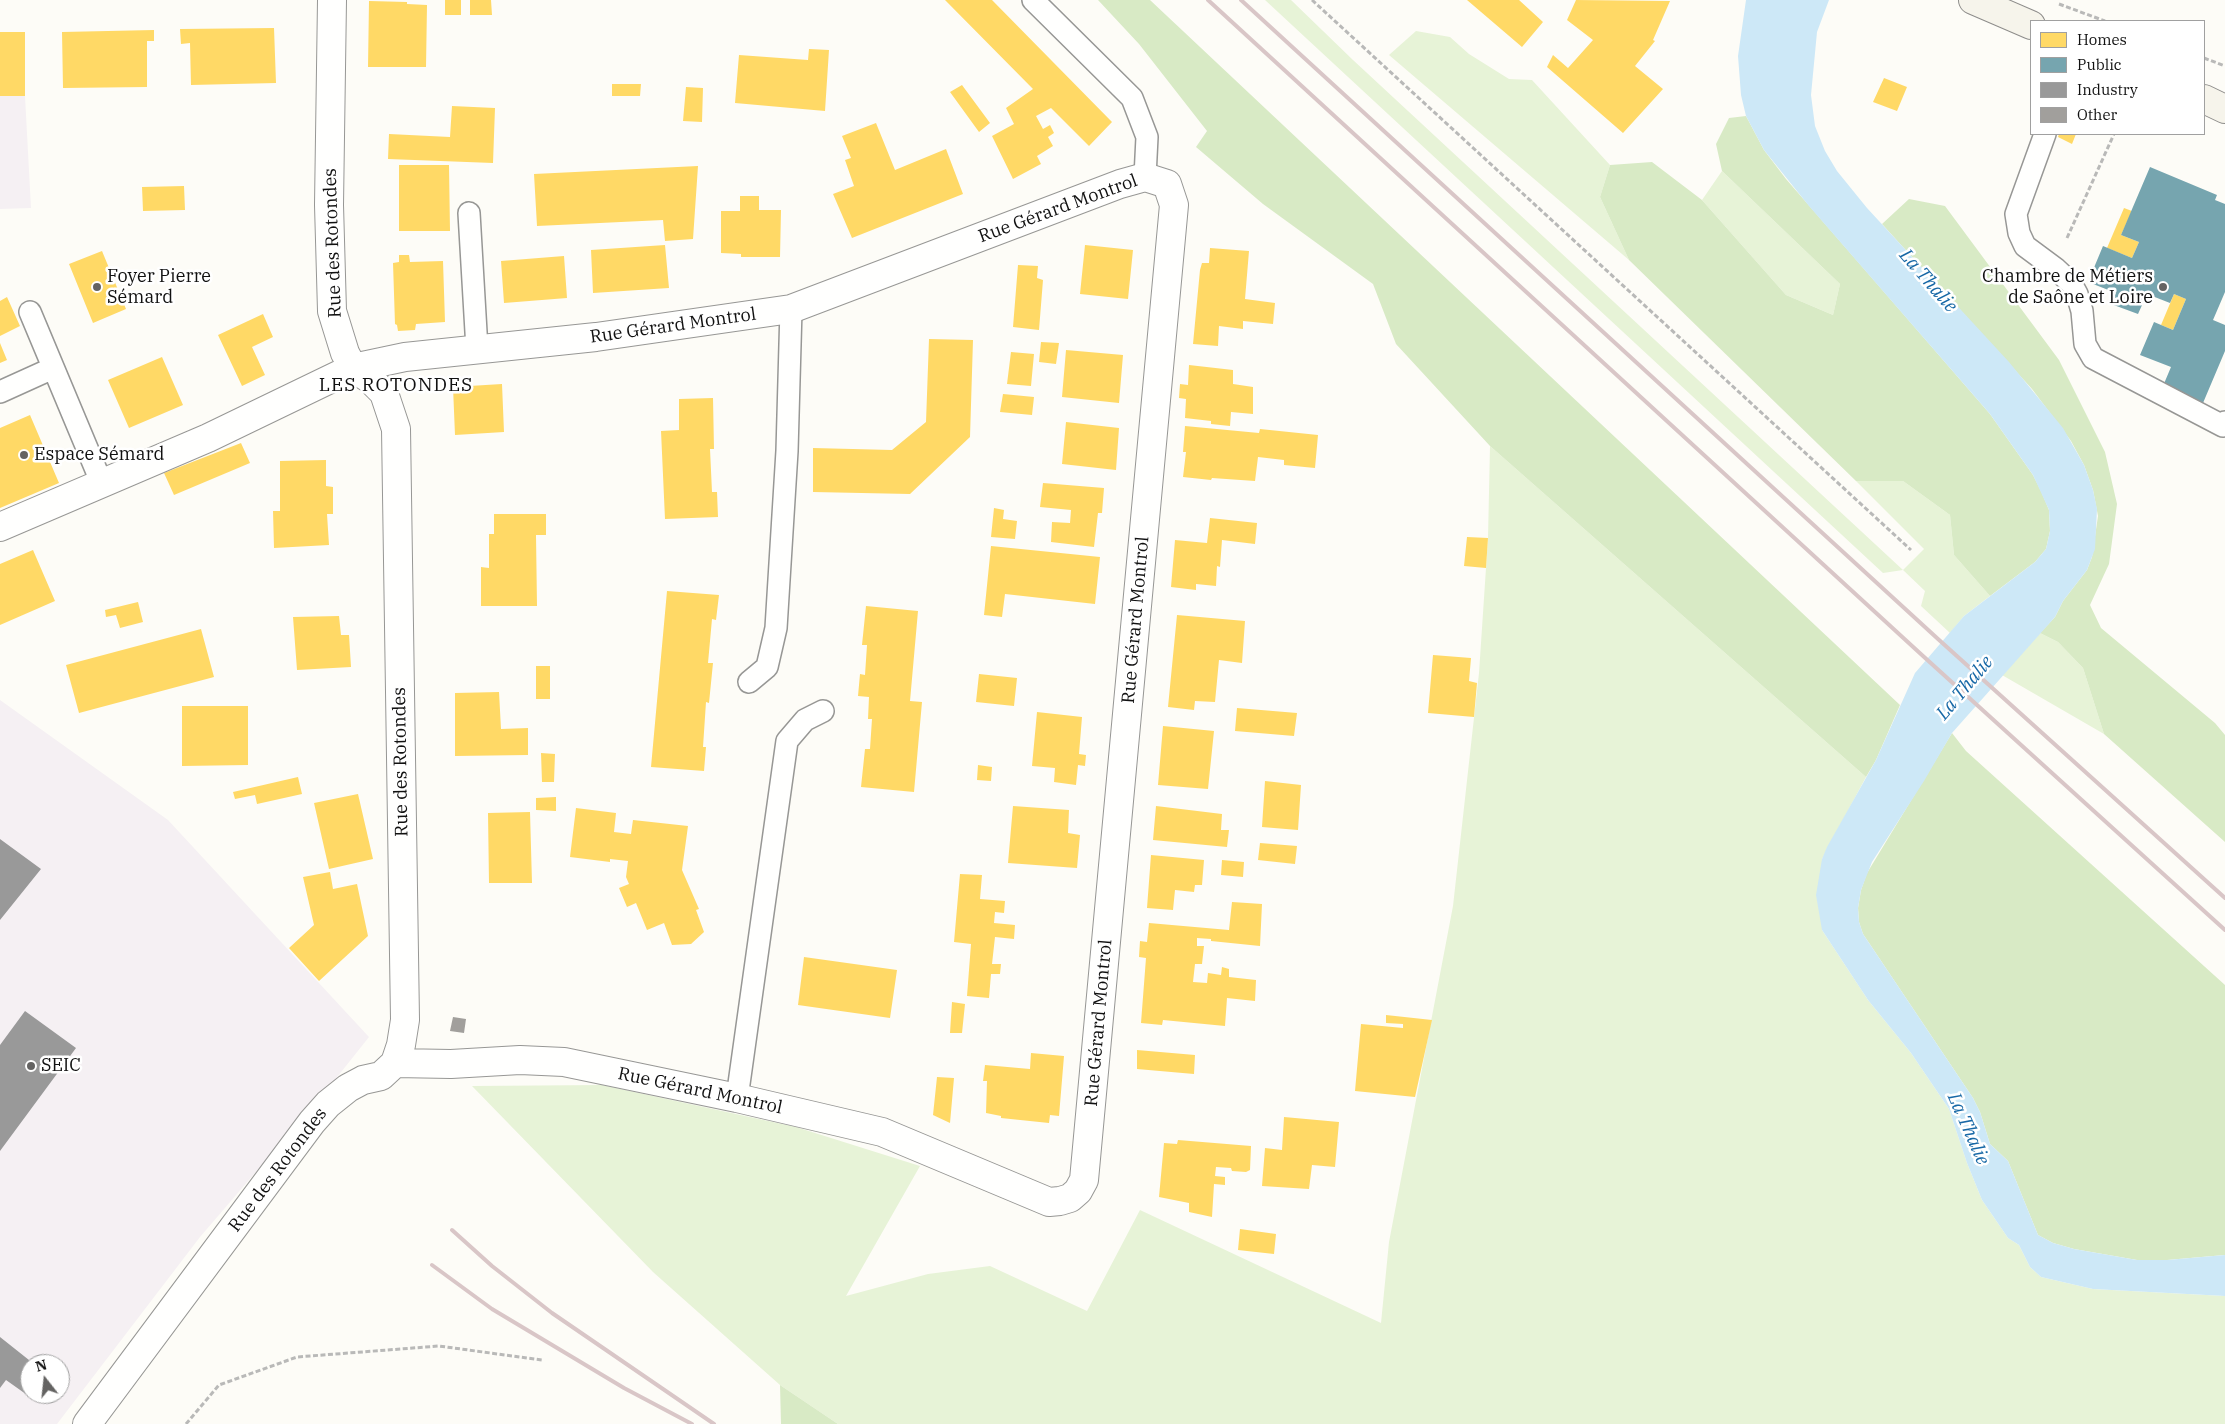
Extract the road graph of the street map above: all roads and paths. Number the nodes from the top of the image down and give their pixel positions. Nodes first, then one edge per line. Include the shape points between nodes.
1 (332, 0) edge
2 (1033, 0) edge
3 (1312, 0) edge
4 (1973, 0) edge
5 (2056, 3) dead end
6 (2102, 20) edge
7 (2030, 25) edge
8 (2205, 58) edge
9 (2225, 66) edge
10 (2205, 99) edge
11 (2225, 109) edge
12 (2045, 135) edge
13 (2114, 135) edge
14 (1145, 177) junction
15 (468, 213) dead end
16 (2052, 267) junction
17 (791, 309) junction
18 (30, 312) dead end
19 (477, 349) junction
20 (54, 368) junction
21 (352, 368) junction
22 (0, 392) edge
23 (2225, 422) edge
24 (102, 484) junction
25 (0, 527) edge
26 (1910, 550) dead end
27 (749, 682) dead end
28 (823, 711) dead end
29 (395, 1063) junction
30 (737, 1098) junction
31 (542, 1360) dead end
32 (87, 1424) edge
33 (186, 1424) edge

1 - 21 street, Rue des Rotondes via 329,205 332,311 338,336
2 - 14 lane via 1132,98 1147,137
3 - 26 path
4 - 7 main road
5 - 6 path
8 - 9 path
10 - 11 main road
12 - 16 lane via 2016,214 2018,234 2025,246
13 - 16 path
14 - 17 street, Rue Gérard Montrol
14 - 30 street, Rue Gérard Montrol via 1167,184 1174,205 1084,1180 1070,1198 1049,1202 882,1132
15 - 19 lane
16 - 23 lane via 2077,294 2085,344 2093,358 2223,426
17 - 19 street, Rue Gérard Montrol via 596,338
17 - 27 lane via 787,451 776,628 767,667
18 - 20 lane
19 - 21 street, Rue Gérard Montrol via 405,357
20 - 22 lane
20 - 24 lane
21 - 24 street, Rue Gérard Montrol via 208,438
21 - 29 street, Rue des Rotondes via 370,379 384,394 396,429 405,1020
24 - 25 street, Rue Gérard Montrol
28 - 30 lane via 805,720 788,741
29 - 30 street, Rue Gérard Montrol via 564,1062
29 - 32 street, Rue des Rotondes via 381,1076 363,1080 328,1104
31 - 33 path via 439,1346 297,1357 219,1385

